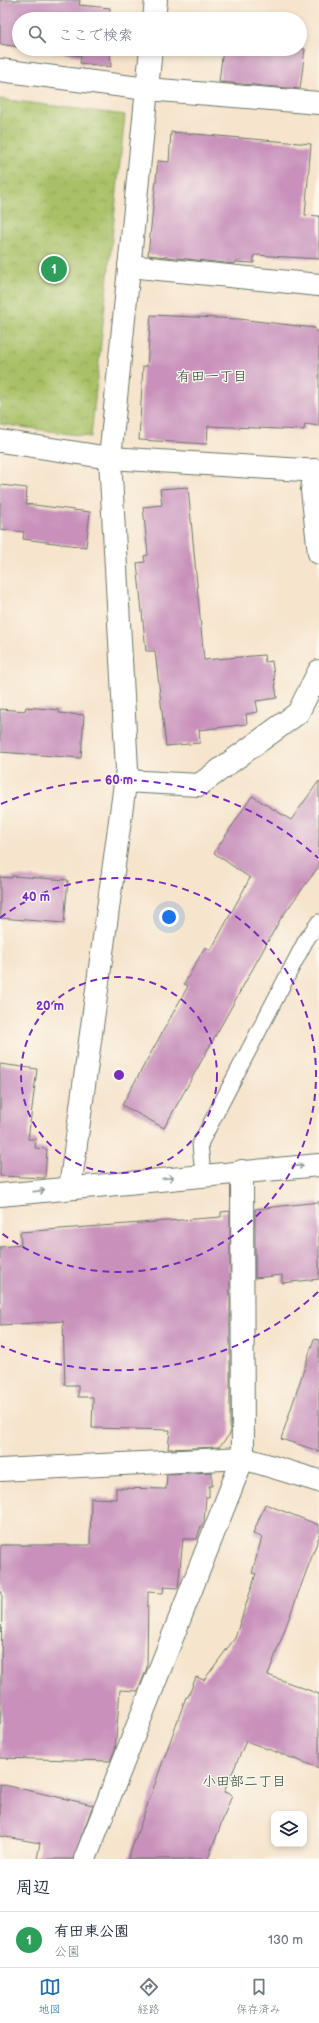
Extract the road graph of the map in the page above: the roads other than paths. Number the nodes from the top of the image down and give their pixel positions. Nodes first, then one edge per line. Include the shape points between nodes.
1 (156, 0) edge
2 (155, 12) edge
3 (150, 56) edge
4 (0, 70) edge
5 (147, 90) junction
6 (319, 103) edge
7 (130, 266) junction
8 (319, 285) edge
9 (0, 442) edge
10 (110, 458) junction
11 (317, 471) edge
12 (319, 553) edge
13 (319, 671) edge
14 (125, 781) junction
15 (319, 922) edge
16 (319, 1164) edge
17 (242, 1171) junction
18 (203, 1174) junction
19 (70, 1188) junction
20 (0, 1195) edge
21 (243, 1458) junction
22 (0, 1470) edge
23 (319, 1481) edge
24 (85, 1859) edge

1 - 2 street
3 - 5 street
4 - 5 street
5 - 6 street
5 - 7 street
7 - 8 street
7 - 10 street
9 - 10 street
10 - 11 street
10 - 14 street via 127,769
11 - 12 street via 312,490
13 - 14 street via 298,713 199,785
14 - 19 street
15 - 18 lane via 306,940 200,1144
17 -> 16 street
17 - 18 street
17 - 21 street
19 -> 18 street
20 -> 19 street
21 - 22 street
21 - 23 street
21 - 24 street

